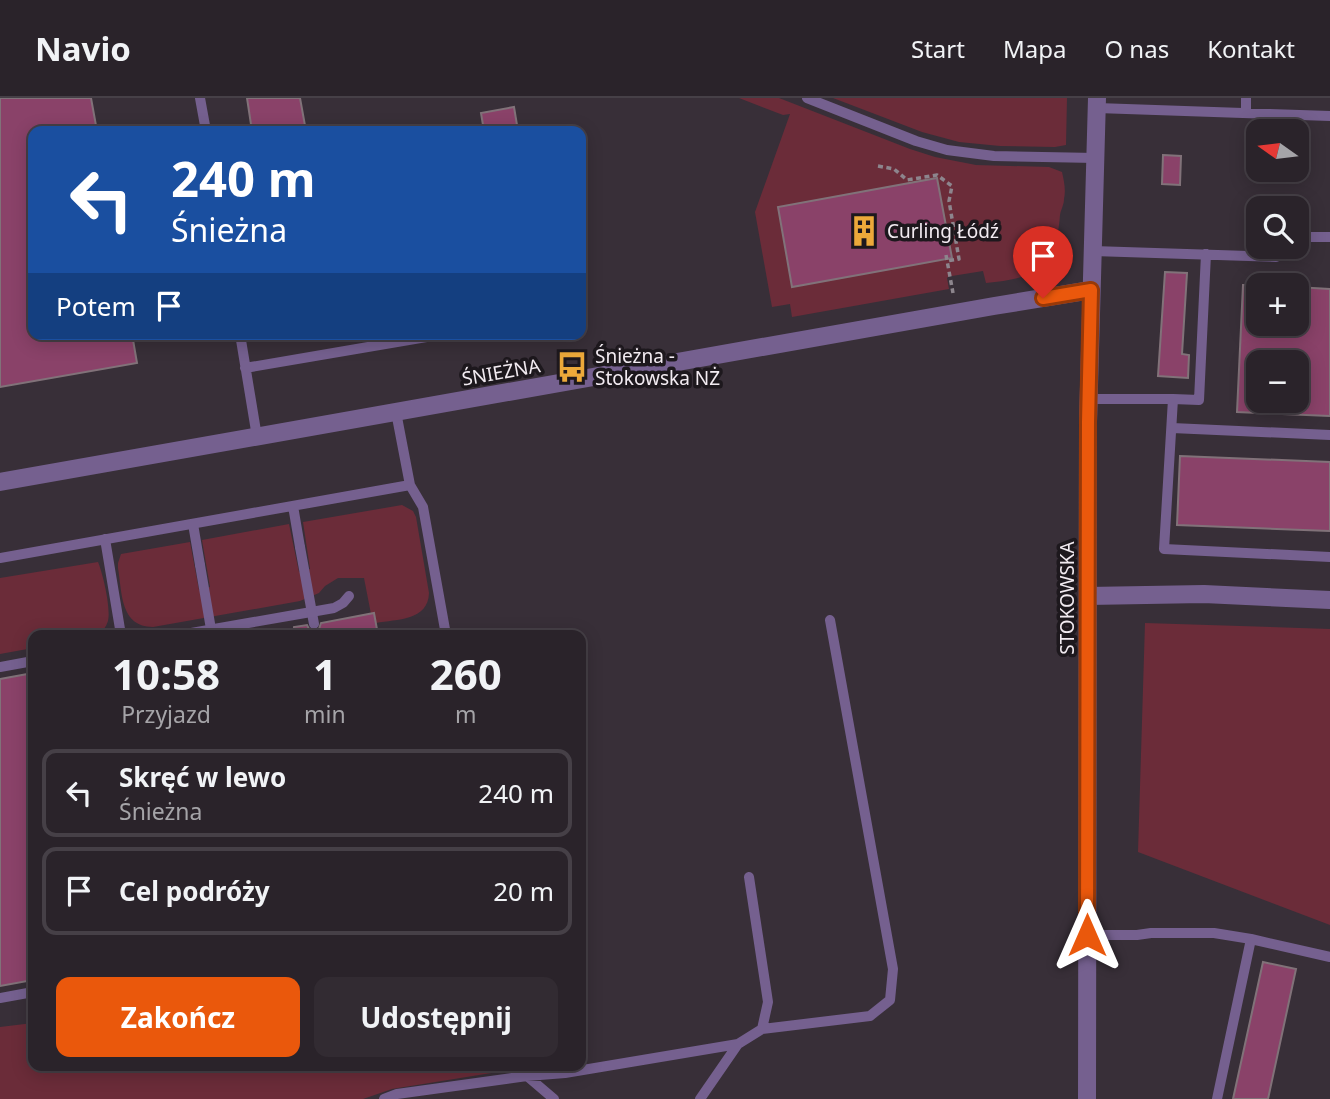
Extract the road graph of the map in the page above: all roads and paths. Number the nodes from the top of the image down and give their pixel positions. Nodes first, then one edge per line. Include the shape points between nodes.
1 (200, 98) edge
2 (807, 98) edge
3 (1246, 98) edge
4 (1097, 103) edge
5 (1246, 113) junction
6 (1330, 116) edge
7 (205, 126) edge
8 (1096, 158) junction
9 (878, 166) dead end
10 (1309, 237) edge
11 (1330, 237) edge
12 (1093, 251) junction
13 (1206, 254) junction
14 (1246, 256) edge
15 (1091, 290) junction
16 (953, 293) dead end
17 (241, 340) edge
18 (409, 340) edge
19 (246, 368) junction
20 (1088, 399) junction
21 (1173, 399) junction
22 (396, 412) junction
23 (1172, 428) junction
24 (1330, 435) edge
25 (257, 437) junction
26 (0, 482) edge
27 (410, 485) junction
28 (293, 506) junction
29 (193, 524) junction
30 (105, 539) junction
31 (1330, 557) edge
32 (0, 558) edge
33 (349, 596) dead end
34 (1088, 596) junction
35 (1330, 600) edge
36 (831, 620) dead end
37 (314, 624) dead end
38 (120, 630) edge
39 (209, 630) edge
40 (211, 630) edge
41 (445, 630) edge
42 (28, 663) edge
43 (0, 673) edge
44 (749, 877) dead end
45 (1087, 935) junction
46 (1251, 939) junction
47 (1330, 957) edge
48 (28, 993) edge
49 (0, 998) edge
50 (762, 1029) junction
51 (738, 1044) junction
52 (586, 1069) edge
53 (526, 1071) edge
54 (577, 1071) edge
55 (384, 1099) edge
56 (554, 1099) edge
57 (701, 1099) edge
58 (1087, 1099) edge
59 (1217, 1099) edge

1 - 7 lane
2 - 8 lane via 947,150
3 - 5 lane
4 - 5 lane
4 - 8 street, STOKOWSKA
5 - 6 lane
8 - 12 street, STOKOWSKA
9 - 16 path via 894,169 907,180 937,175 952,187 949,201 959,258 947,258
10 - 11 lane
12 - 13 lane
12 - 15 street, STOKOWSKA
13 - 14 lane
13 - 21 lane via 1199,400
15 - 20 street, STOKOWSKA
15 - 22 street, ŚNIEŻNA
17 - 19 lane
18 - 19 lane
19 - 25 lane
20 - 21 lane
20 - 34 street, STOKOWSKA
21 - 23 lane
22 - 25 street, ŚNIEŻNA
22 - 27 lane
23 - 24 lane
23 - 31 lane via 1164,549
25 - 26 street, ŚNIEŻNA
27 - 28 lane
27 - 41 lane via 423,507
28 - 29 lane
28 - 37 lane, bridge
29 - 30 lane
29 - 40 lane, bridge
30 - 32 lane
30 - 38 lane
33 - 39 lane via 334,608
34 - 35 street via 1204,594
34 - 45 street, STOKOWSKA
36 - 50 lane via 893,969 890,1000 870,1016
42 - 43 lane
44 - 50 lane via 768,1002
45 - 46 lane via 1213,933
45 - 58 street, STOKOWSKA
46 - 47 lane
46 - 59 lane
48 - 49 lane
50 - 51 lane
51 - 52 lane
51 - 57 lane
53 - 54 lane
53 - 55 lane
53 - 56 lane

